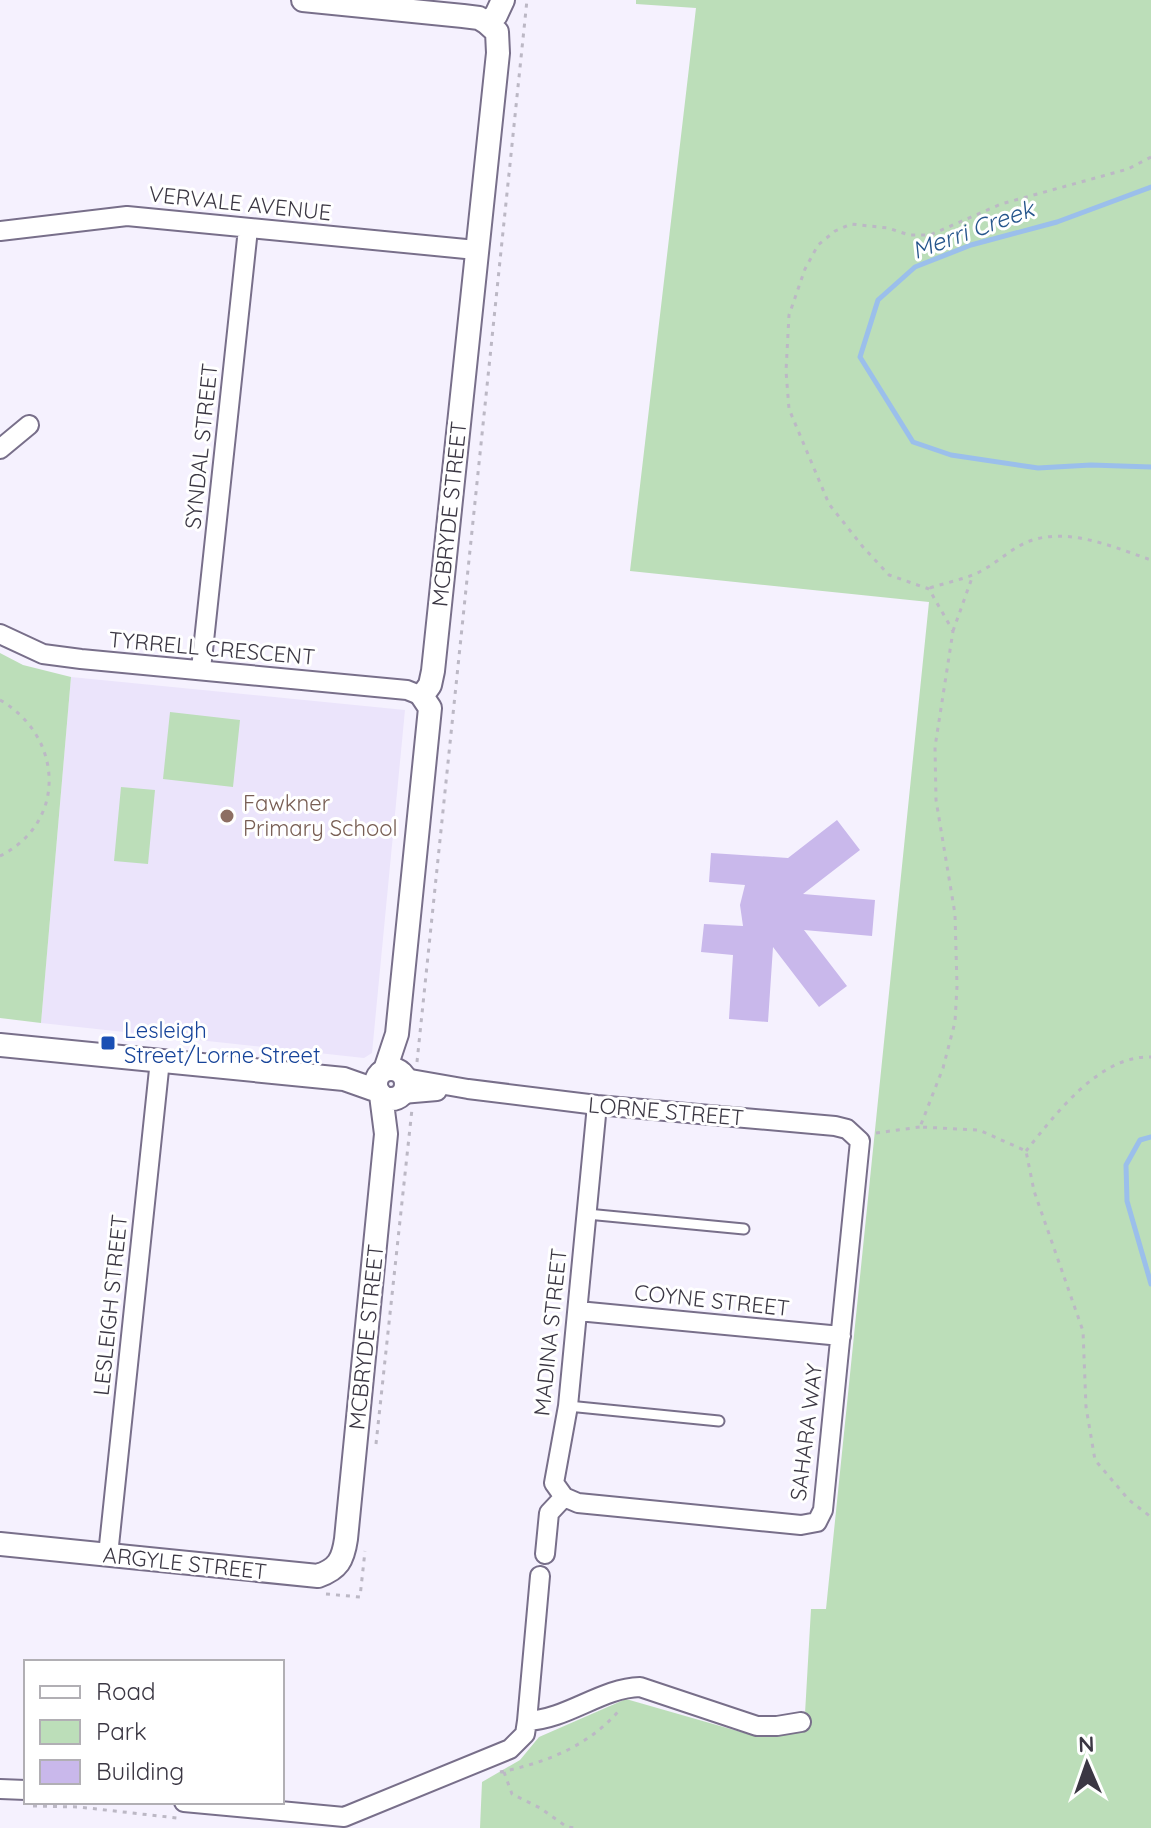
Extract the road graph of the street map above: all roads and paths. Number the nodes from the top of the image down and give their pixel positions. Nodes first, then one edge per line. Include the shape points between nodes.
1 (303, 0) edge
2 (503, 0) edge
3 (487, 23) junction
4 (1151, 157) edge
5 (248, 229) junction
6 (0, 231) edge
7 (476, 250) junction
8 (29, 425) dead end
9 (0, 449) edge
10 (1151, 560) edge
11 (974, 575) junction
12 (929, 589) junction
13 (953, 631) junction
14 (0, 634) edge
15 (201, 669) junction
16 (422, 696) junction
17 (0, 700) edge
18 (0, 856) edge
19 (0, 1045) edge
20 (1151, 1057) edge
21 (160, 1060) junction
22 (391, 1084) junction
23 (597, 1105) junction
24 (920, 1127) junction
25 (860, 1141) junction
26 (1026, 1151) junction
27 (587, 1214) junction
28 (744, 1229) dead end
29 (578, 1311) junction
30 (841, 1336) junction
31 (568, 1406) junction
32 (719, 1421) dead end
33 (564, 1497) junction
34 (1151, 1517) edge
35 (346, 1539) joint
36 (0, 1544) edge
37 (545, 1554) dead end
38 (108, 1555) junction
39 (540, 1576) dead end
40 (626, 1702) dead end
41 (527, 1721) junction
42 (801, 1722) dead end
43 (504, 1772) junction
44 (495, 1773) dead end
45 (0, 1789) edge
46 (24, 1796) edge
47 (62, 1804) edge
48 (184, 1810) edge
49 (575, 1828) edge

1 - 3 street
2 - 3 street
3 - 7 street, MCBRYDE STREET via 497,32 498,53
4 - 12 path via 1128,169 1001,204 930,235 851,224 818,245 805,269 789,315 789,409 829,504 889,575
5 - 6 street, VERVALE AVENUE via 127,216
5 - 7 street, VERVALE AVENUE
5 - 15 street, SYNDAL STREET
7 - 16 street, MCBRYDE STREET via 433,671
8 - 9 street
10 - 11 path via 1054,536 1035,539
11 - 12 path
11 - 13 path
12 - 13 path
13 - 24 path via 935,760 936,800 955,914 955,1022
14 - 15 street, TYRRELL CRESCENT via 43,654
15 - 16 street, TYRRELL CRESCENT via 407,690
16 - 22 street, MCBRYDE STREET via 430,708
17 - 18 path via 28,722 43,745 49,791 40,818 26,837
19 - 21 street, LORNE STREET
20 - 26 path via 1137,1056 1080,1089
21 - 22 street, LORNE STREET
21 - 38 street, LESLEIGH STREET
22 - 23 street, LORNE STREET
22 - 35 street, MCBRYDE STREET
23 - 25 street, LORNE STREET via 835,1126
23 - 27 street, MADINA STREET
24 - 25 path via 869,1134
24 - 26 path via 979,1130
25 - 30 street, SAHARA WAY
26 - 34 path via 1034,1191 1083,1331 1086,1407 1095,1460
27 - 28 lane
27 - 29 street, MADINA STREET
29 - 30 street, COYNE STREET
29 - 31 street, MADINA STREET
30 - 33 street, SAHARA WAY via 823,1510 817,1522 772,1523 578,1503
31 - 32 lane
31 - 33 street, MADINA STREET via 554,1483
33 - 37 street via 549,1513
35 - 38 street, ARGYLE STREET via 338,1566 318,1576
36 - 38 street, ARGYLE STREET
39 - 41 street
40 - 43 path via 591,1736 563,1753
41 - 42 street via 556,1717 640,1687 757,1726
41 - 48 street via 525,1734 510,1749 344,1817
43 - 44 path
43 - 49 path via 512,1794
45 - 46 street
47 - 48 path

